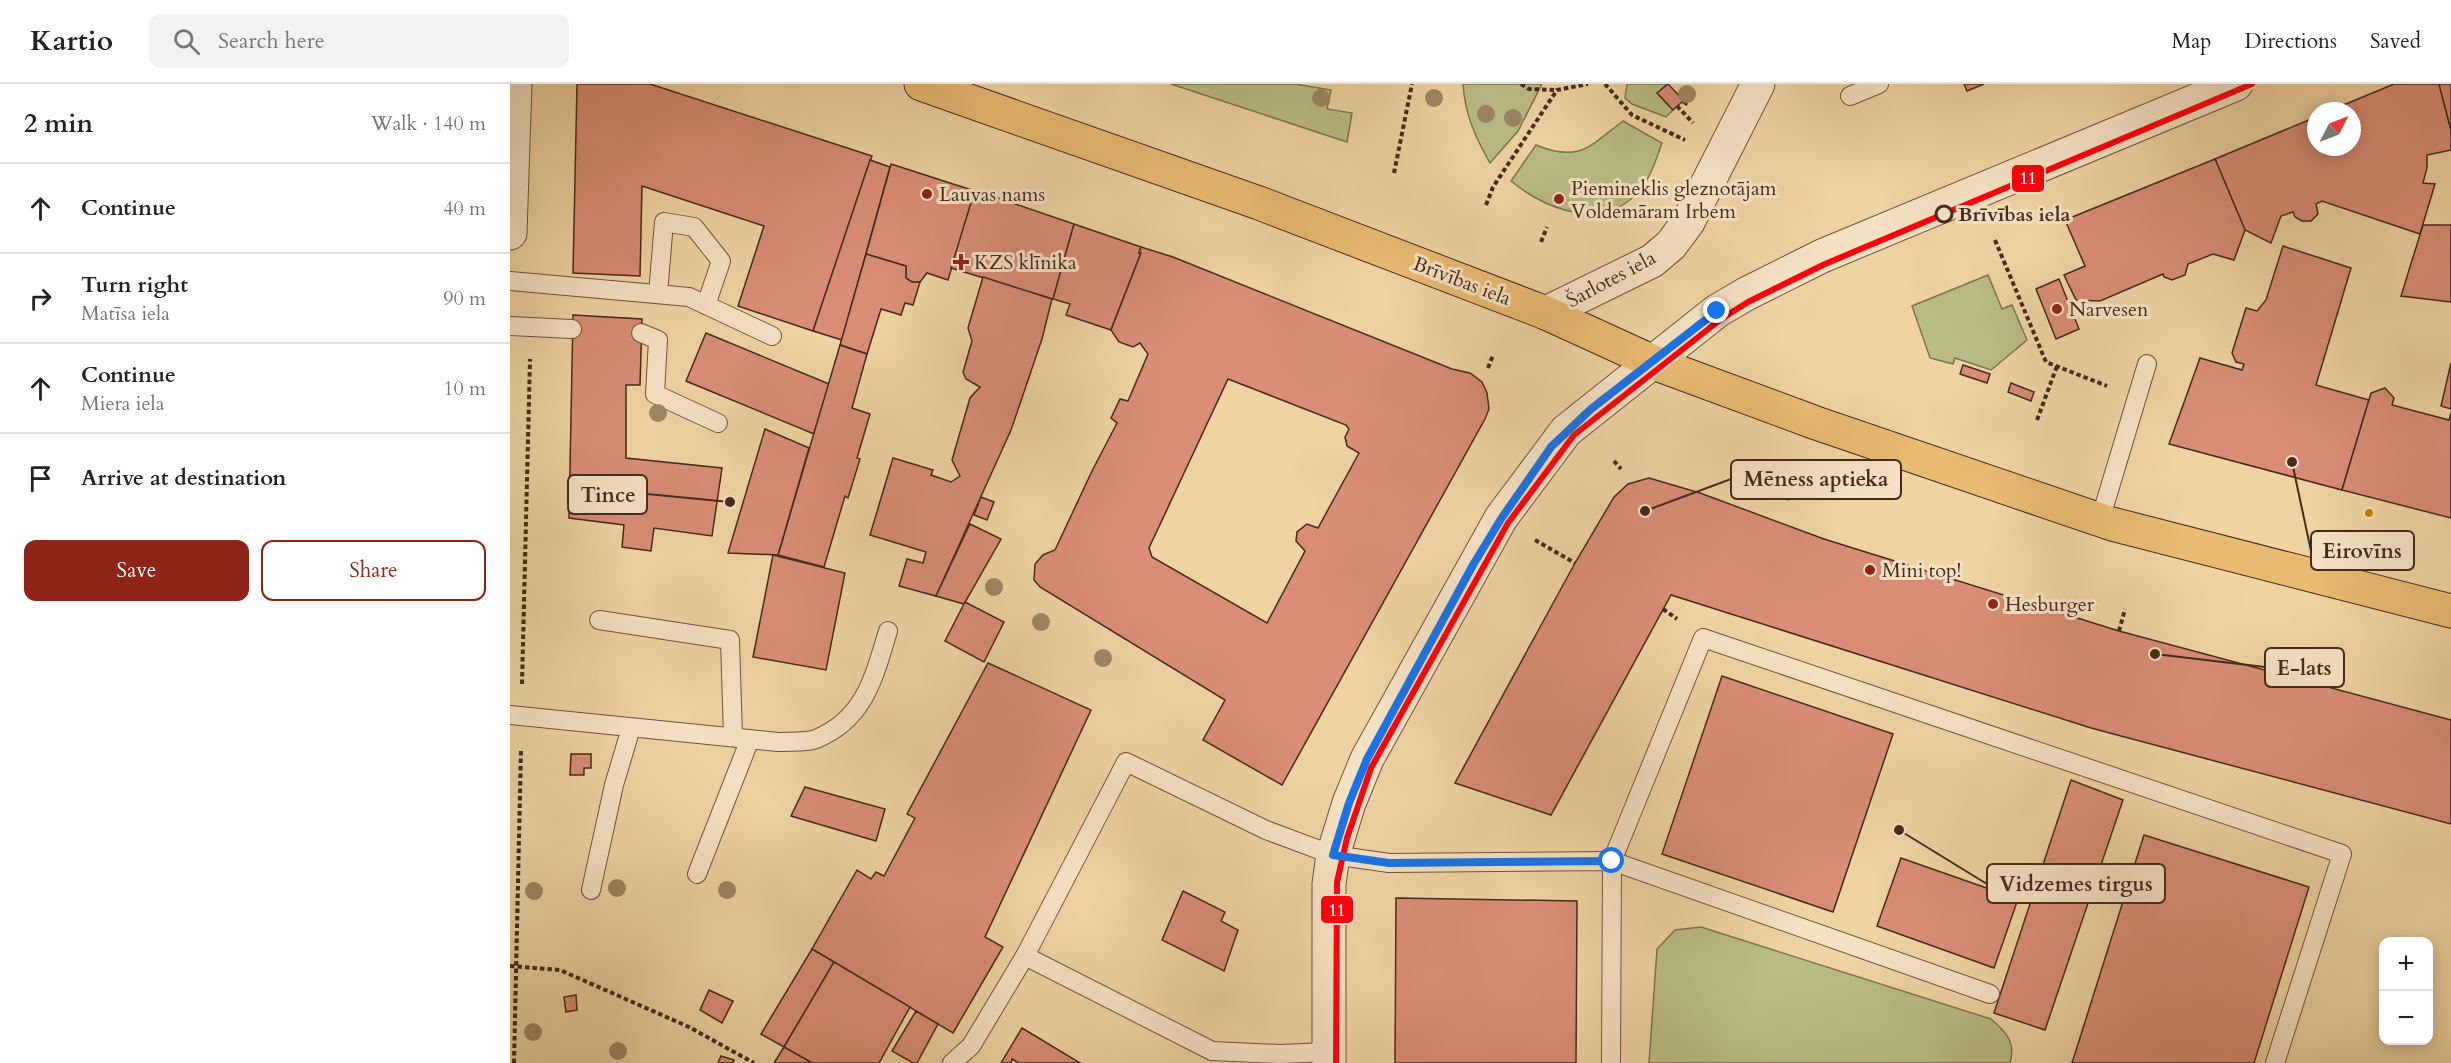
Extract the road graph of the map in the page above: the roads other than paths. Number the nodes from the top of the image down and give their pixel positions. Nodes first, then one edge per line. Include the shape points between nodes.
1 (515, 84) edge
2 (921, 84) edge
3 (1758, 84) edge
4 (1879, 84) edge
5 (2236, 84) edge
6 (1850, 96) dead end
7 (510, 233) edge
8 (510, 281) edge
9 (658, 294) junction
10 (706, 305) junction
11 (1546, 313) junction
12 (510, 326) edge
13 (572, 330) dead end
14 (641, 333) dead end
15 (772, 336) dead end
16 (1652, 361) junction
17 (2147, 364) dead end
18 (718, 423) dead end
19 (2100, 520) junction
20 (2451, 611) edge
21 (599, 620) dead end
22 (888, 631) dead end
23 (516, 716) edge
24 (631, 728) junction
25 (741, 738) junction
26 (1333, 855) junction
27 (1612, 861) junction
28 (697, 874) dead end
29 (591, 890) dead end
30 (1025, 956) junction
31 (1990, 994) dead end
32 (1329, 1057) edge
33 (952, 1063) edge
34 (1611, 1063) edge
35 (2275, 1063) edge

1 - 7 street
2 - 11 highway, Brīvības iela via 1259,203
3 - 11 street, Šarlotes iela via 1688,222 1671,245 1652,261
4 - 6 lane
5 - 16 street via 1822,256 1736,300
8 - 9 lane
9 - 10 lane via 689,297
9 - 10 lane via 664,222 694,227 721,261
10 - 15 lane
11 - 16 highway, Brīvības iela
12 - 13 lane
14 - 18 lane via 658,340 655,394
16 - 19 highway, Brīvības iela via 1816,423
16 - 26 street via 1566,431 1501,519 1367,759
17 - 19 lane
19 - 20 highway, Brīvības iela
21 - 25 lane via 730,640
22 - 25 lane via 865,700 844,723 814,740
23 - 24 lane
24 - 25 lane
24 - 29 lane
25 - 28 lane
26 - 27 lane via 1389,863
26 - 30 lane via 1266,830 1126,762
26 - 32 street via 1328,921
27 - 31 lane
27 - 34 lane
27 - 35 lane via 1703,638 2342,854
30 - 32 lane via 1212,1051
30 - 33 lane via 971,1046

